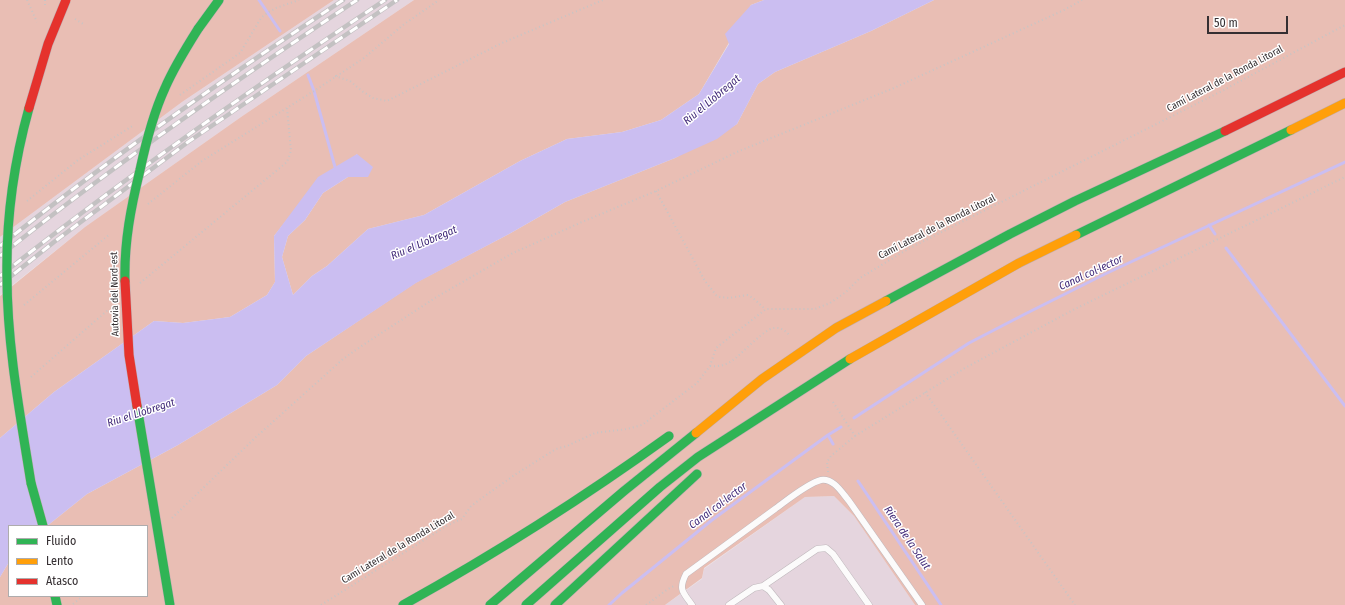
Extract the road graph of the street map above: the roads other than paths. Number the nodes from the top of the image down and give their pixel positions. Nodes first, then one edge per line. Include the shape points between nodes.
1 (66, 0) edge
2 (219, 0) edge
3 (1345, 72) edge
4 (1345, 103) edge
5 (762, 379) junction
6 (723, 400) dead end
7 (752, 422) junction
8 (678, 430) dead end
9 (718, 454) dead end
10 (706, 465) dead end
11 (31, 483) junction
12 (35, 525) edge
13 (43, 525) edge
14 (763, 586) junction
15 (170, 605) edge
16 (403, 605) edge
17 (490, 605) edge
18 (526, 605) edge
19 (555, 605) edge
20 (692, 605) edge
21 (729, 605) edge
22 (781, 605) edge
23 (869, 605) edge
24 (922, 605) edge

1 - 11 highway, bridge via 46,49 27,112 17,156 8,241 10,337
2 - 15 highway, Autovia del Nord-est, bridge via 181,57 153,120 131,206 124,257 124,304 129,355
3 - 5 highway via 1010,234 836,328
4 - 7 highway via 1019,263 856,354
5 - 6 highway
5 - 17 highway via 624,491
7 - 9 highway
7 - 18 highway via 698,457 660,487
8 - 16 highway via 549,520 488,558
10 - 19 highway
11 - 12 highway
11 - 13 highway
14 - 21 lane via 754,588
14 - 22 lane
14 - 23 lane via 817,549 826,548
20 - 24 lane via 683,592 681,583 686,574 793,496 822,480 836,486 849,501

